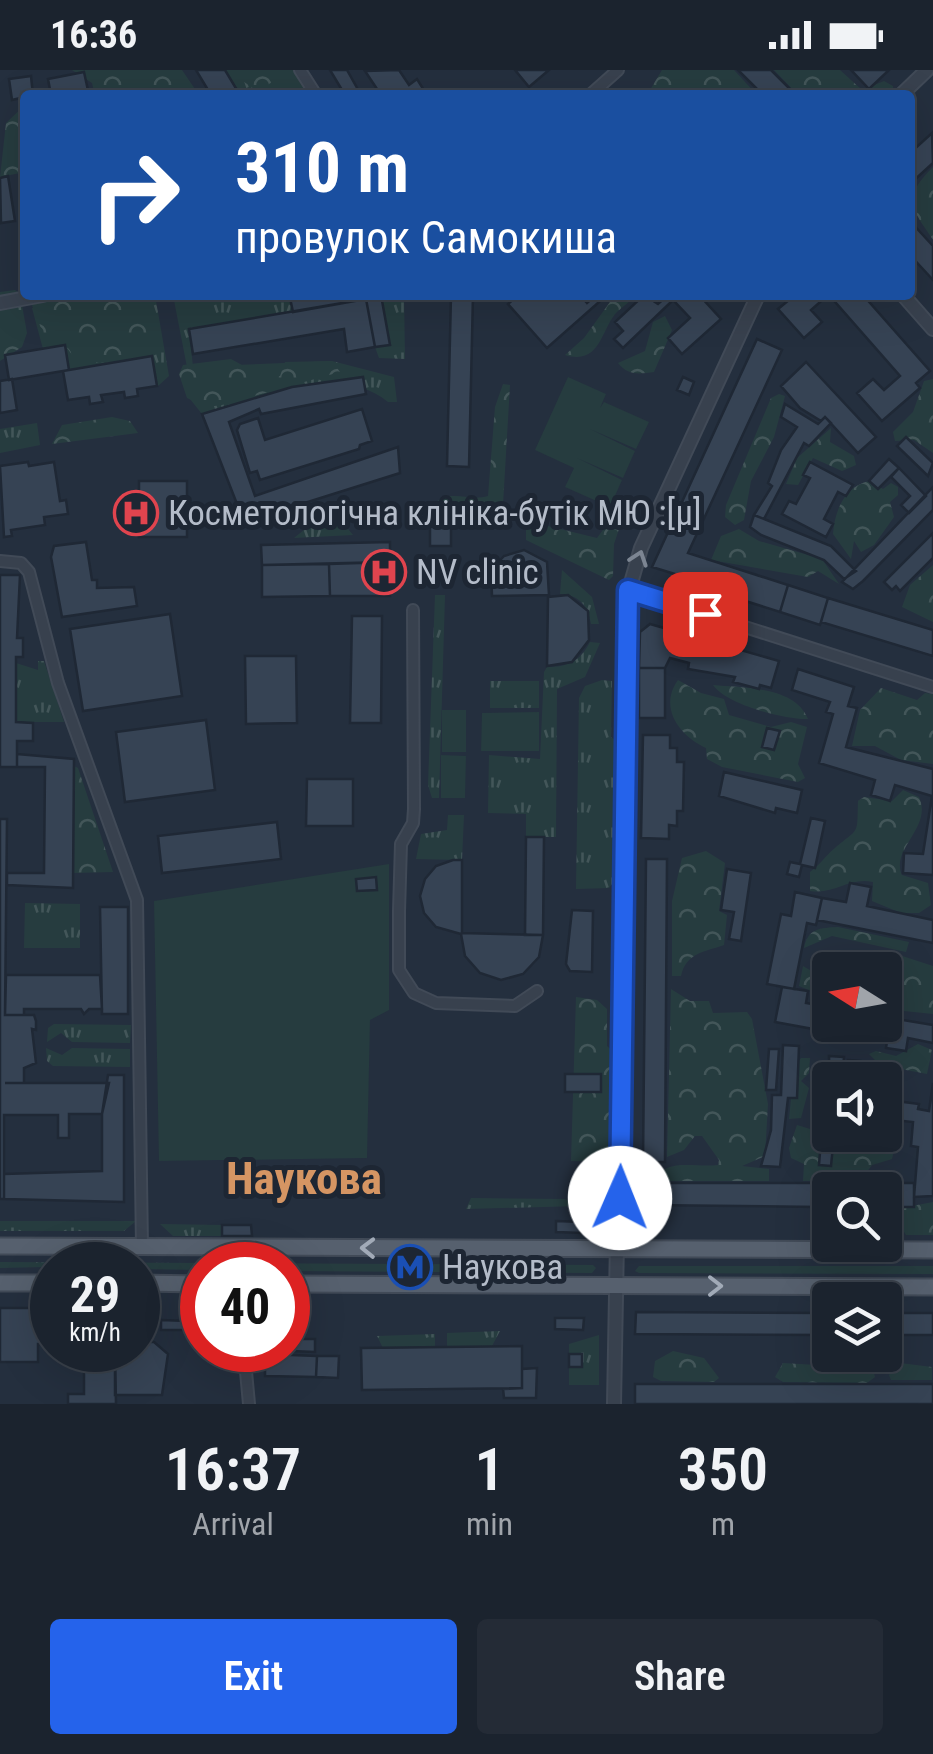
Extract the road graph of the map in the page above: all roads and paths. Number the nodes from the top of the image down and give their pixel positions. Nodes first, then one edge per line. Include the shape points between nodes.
1 (618, 70) edge
2 (927, 70) edge
3 (596, 90) edge
4 (906, 90) edge
5 (756, 300) edge
6 (907, 300) edge
7 (933, 329) edge
8 (0, 561) edge
9 (628, 590) junction
10 (413, 610) dead end
11 (933, 688) edge
12 (537, 991) dead end
13 (142, 1242) edge
14 (0, 1246) edge
15 (30, 1246) edge
16 (160, 1247) edge
17 (618, 1249) junction
18 (933, 1250) edge
19 (0, 1283) edge
20 (30, 1283) edge
21 (310, 1284) edge
22 (617, 1286) junction
23 (933, 1287) edge
24 (246, 1372) edge
25 (249, 1404) edge
26 (614, 1404) edge

1 - 3 street
2 - 4 street
9 -> 5 street via 641,548
6 - 7 street
8 - 13 street via 22,562 29,572 58,684 137,900
9 - 11 street
9 - 17 street
10 - 12 street via 414,823 401,844 399,970 414,993 436,1002 515,1006
14 - 15 main road
17 -> 16 main road
17 - 18 main road
17 - 22 street
19 - 20 main road
21 - 22 main road
22 -> 23 main road
22 - 26 street
24 - 25 street

